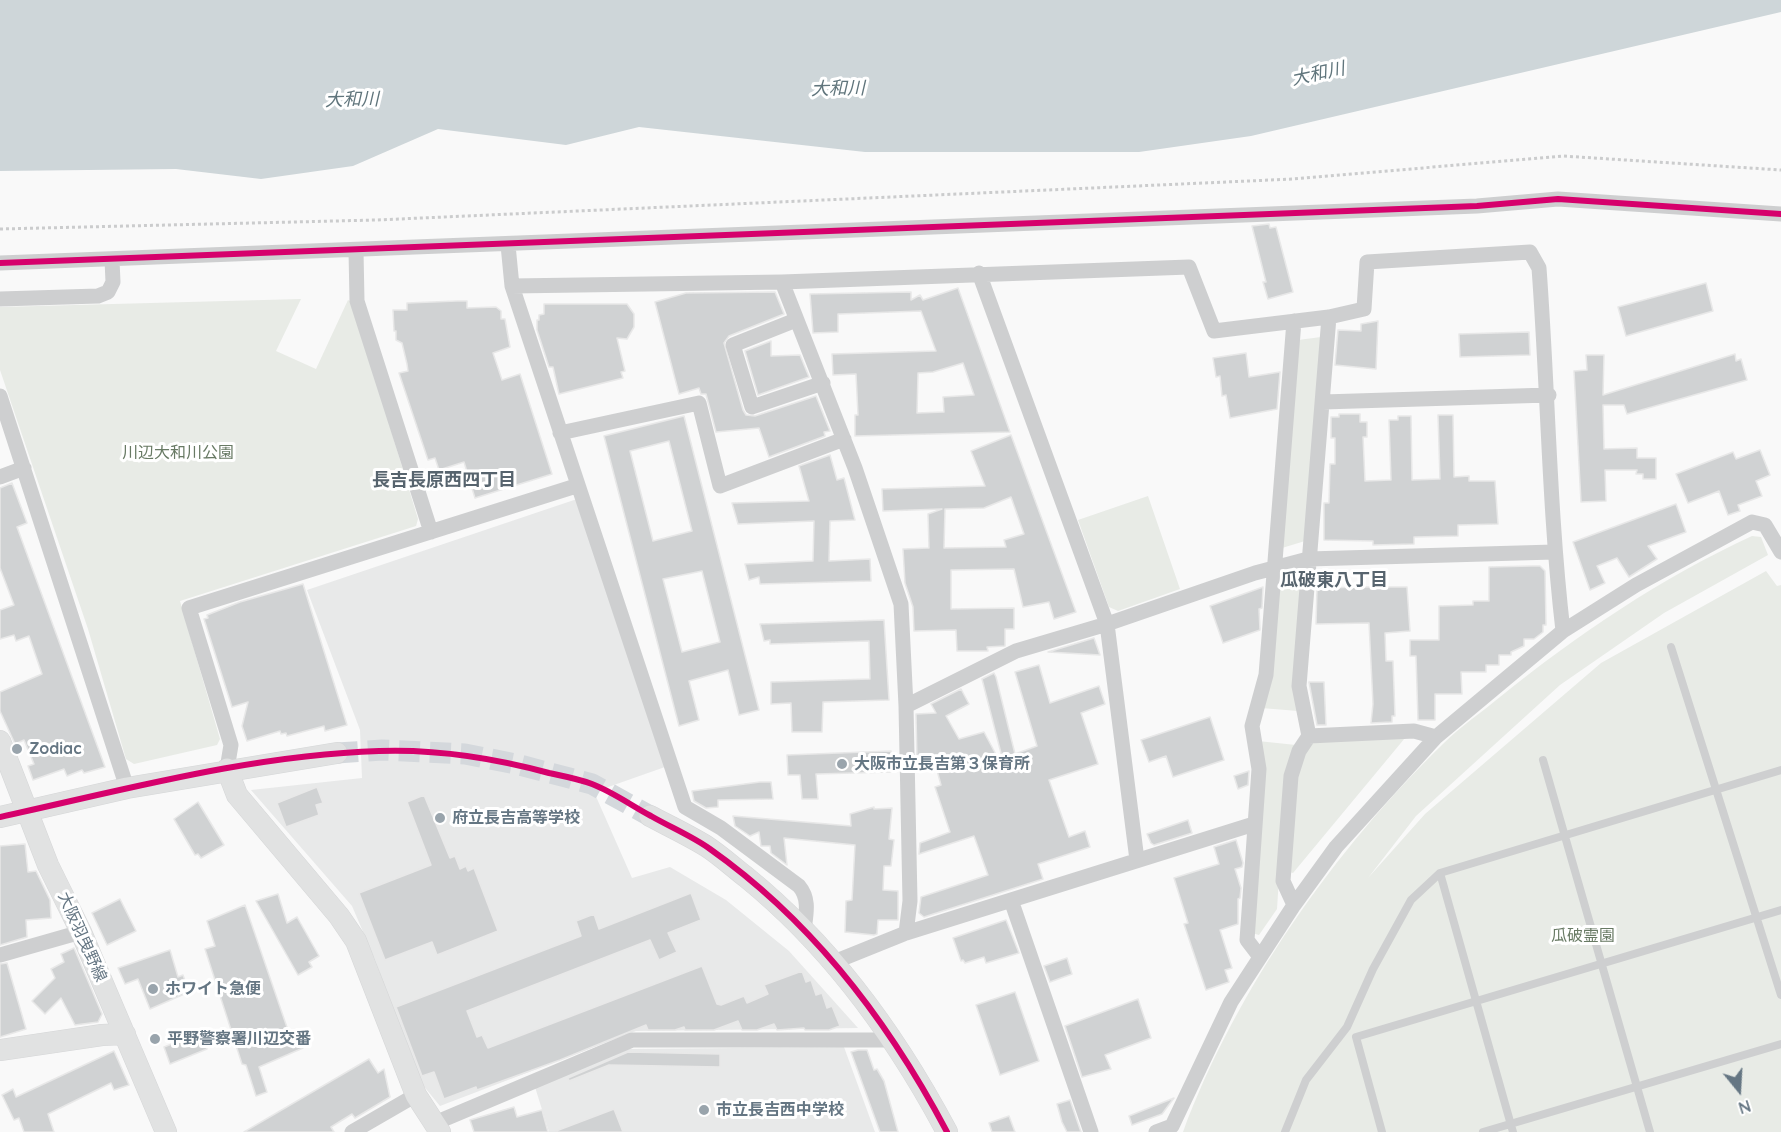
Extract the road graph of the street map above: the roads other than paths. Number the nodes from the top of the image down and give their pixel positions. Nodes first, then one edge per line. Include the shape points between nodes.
1 (1781, 214) edge
2 (508, 245) junction
3 (356, 251) junction
4 (112, 260) junction
5 (0, 263) edge
6 (979, 273) junction
7 (782, 282) junction
8 (512, 286) junction
9 (0, 299) edge
10 (1329, 317) junction
11 (796, 320) junction
12 (1294, 321) junction
13 (823, 383) junction
14 (1549, 395) junction
15 (0, 396) edge
16 (1323, 402) junction
17 (560, 433) junction
18 (844, 439) junction
19 (24, 468) junction
20 (0, 477) edge
21 (576, 486) junction
22 (431, 532) junction
23 (1554, 552) junction
24 (1781, 552) edge
25 (1308, 560) junction
26 (1273, 568) junction
27 (1107, 624) junction
28 (1563, 631) junction
29 (1671, 647) dead end
30 (906, 706) junction
31 (1309, 736) junction
32 (1436, 737) junction
33 (0, 741) edge
34 (336, 753) tunnel mouth
35 (1543, 760) dead end
36 (227, 770) junction
37 (1781, 770) edge
38 (127, 788) junction
39 (1716, 789) junction
40 (28, 811) junction
41 (650, 816) tunnel mouth
42 (0, 817) edge
43 (1254, 824) junction
44 (1566, 834) junction
45 (1137, 860) junction
46 (1440, 873) junction
47 (1011, 900) junction
48 (1294, 905) junction
49 (1781, 910) edge
50 (1756, 917) junction
51 (804, 930) junction
52 (81, 932) junction
53 (906, 933) junction
54 (0, 955) edge
55 (1260, 957) junction
56 (834, 962) junction
57 (1602, 963) junction
58 (1781, 994) edge
59 (1475, 1001) junction
60 (125, 1034) junction
61 (893, 1040) junction
62 (1781, 1044) edge
63 (0, 1050) edge
64 (1638, 1087) junction
65 (416, 1095) junction
66 (437, 1128) edge
67 (1512, 1128) edge
68 (1171, 1129) edge
69 (166, 1132) edge
70 (352, 1132) edge
71 (948, 1132) edge
72 (1091, 1132) edge
73 (1156, 1132) edge
74 (1285, 1132) edge
75 (1382, 1132) edge
76 (1483, 1132) edge
77 (1650, 1132) edge

1 - 2 street via 1558,199 1477,206
2 - 3 street
2 - 8 street
3 - 4 street
3 - 22 street via 357,301
4 - 5 street
4 - 9 street via 112,282 108,292 98,296
6 - 7 street
6 - 12 street via 1189,267 1214,331
6 - 27 street
7 - 8 street
7 - 11 street
8 - 17 street
10 - 12 street
10 - 14 street via 1364,309 1367,262 1530,252 1539,268
10 - 16 street
11 - 13 street
11 - 13 street via 733,345 752,407
12 - 26 street
13 - 18 street
14 - 16 street
14 - 23 street
15 - 19 street
16 - 25 street
17 - 18 street via 699,403 720,486
17 - 21 street
18 - 30 street via 901,604
19 - 20 street
19 - 38 street
21 - 22 street
21 - 51 street via 685,807 721,828 799,886 805,897
22 - 36 street via 189,608 231,745
23 - 25 street
23 - 28 street
24 - 28 street via 1766,525 1752,522 1636,585
25 - 26 street
25 - 31 street via 1299,686
26 - 27 street
26 - 43 street via 1266,675 1252,726 1258,769
27 - 30 street via 1016,651
27 - 45 street
28 - 32 street
29 - 39 lane
30 - 53 street via 910,901
31 - 32 street via 1414,731
31 - 48 street via 1299,751 1290,788 1283,881
32 - 48 street via 1336,847
33 - 40 street, 大阪羽曳野線
34 - 36 street
35 - 44 lane
36 - 38 street
36 - 65 street via 237,795 356,941
37 - 39 lane
38 - 40 street
39 - 44 lane
39 - 50 lane
40 - 42 street
40 - 52 street, 大阪羽曳野線 via 48,865
41 - 51 street via 708,847 786,910
43 - 45 street
43 - 55 street via 1247,940
44 - 46 lane
44 - 57 lane
45 - 47 street
46 - 59 lane
46 - 74 lane via 1411,900 1372,969 1347,1028 1306,1080
47 - 53 street
47 - 72 street
48 - 55 street
49 - 50 lane
50 - 57 lane
50 - 58 lane
51 - 56 street
52 - 54 street
52 - 60 street, 大阪羽曳野線
53 - 56 street
55 - 68 street via 1231,1002
56 - 61 street
57 - 59 lane
57 - 64 lane
59 - 67 lane
59 - 75 lane via 1356,1037
60 - 63 street
60 - 69 street, 大阪羽曳野線
61 - 66 street via 632,1040
61 - 71 street
62 - 64 lane
64 - 67 lane
64 - 77 lane
65 - 66 street
65 - 70 street
67 - 76 lane
68 - 73 street

